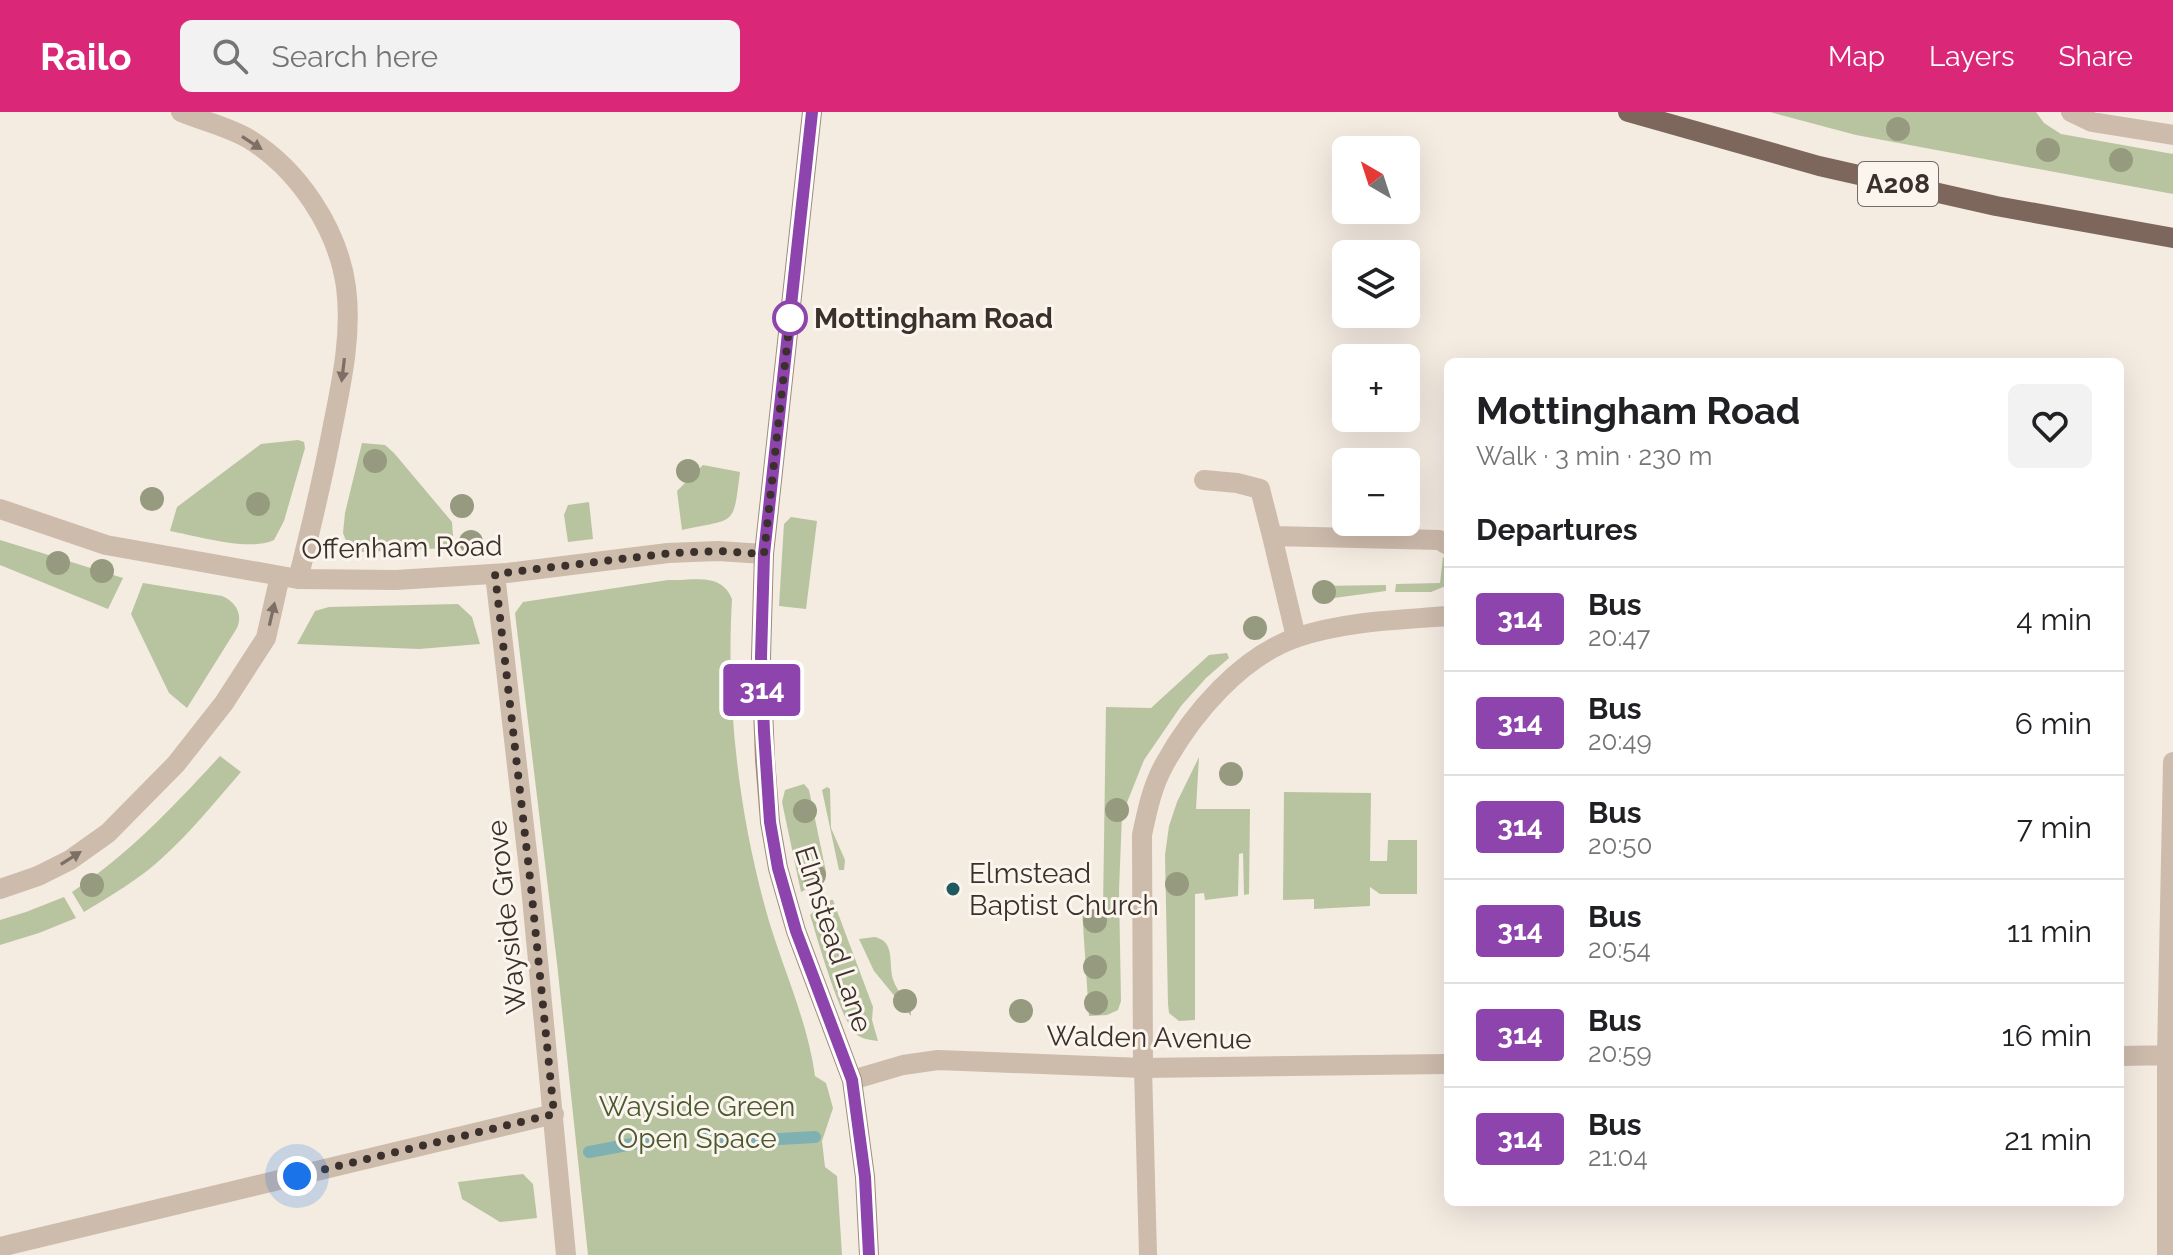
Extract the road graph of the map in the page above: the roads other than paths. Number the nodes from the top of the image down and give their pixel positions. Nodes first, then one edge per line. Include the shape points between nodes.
1 (181, 112) edge
2 (812, 112) edge
3 (1628, 112) edge
4 (2071, 112) edge
5 (2173, 135) edge
6 (2173, 238) edge
7 (1204, 480) dead end
8 (0, 509) edge
9 (1272, 536) junction
10 (1444, 543) edge
11 (764, 554) junction
12 (495, 574) junction
13 (289, 578) junction
14 (1444, 616) edge
15 (1296, 637) junction
16 (2173, 762) edge
17 (0, 889) edge
18 (2170, 1055) edge
19 (2124, 1056) edge
20 (1444, 1064) edge
21 (1143, 1068) junction
22 (852, 1080) junction
23 (554, 1114) junction
24 (0, 1247) edge
25 (566, 1255) edge
26 (869, 1255) edge
27 (1148, 1255) edge
28 (2167, 1255) edge

1 -> 13 street via 248,139 291,172 320,214 346,286 348,327 341,386 315,513
2 - 11 street, Elmstead Lane
3 - 6 main road, A208 via 1819,166
4 - 5 street via 2092,122
7 - 9 street via 1260,489
8 - 13 street, Offenham Road via 106,545
9 - 10 street
9 - 15 street
11 - 12 street, Offenham Road via 672,553
11 - 22 street, Elmstead Lane via 762,673 773,842 796,931
12 - 13 street, Offenham Road via 396,580
12 - 23 street, Wayside Grove
17 -> 13 street via 83,851 176,764 266,638
14 - 15 street via 1368,622
15 - 21 street via 1267,651 1200,712 1163,766 1149,801 1142,835
16 - 18 street
18 - 19 street
18 - 28 street
20 - 21 street, Walden Avenue
21 - 22 street, Walden Avenue via 938,1060
21 - 27 lane
22 - 26 street, Elmstead Lane
23 - 24 street
23 - 25 street, Wayside Grove

